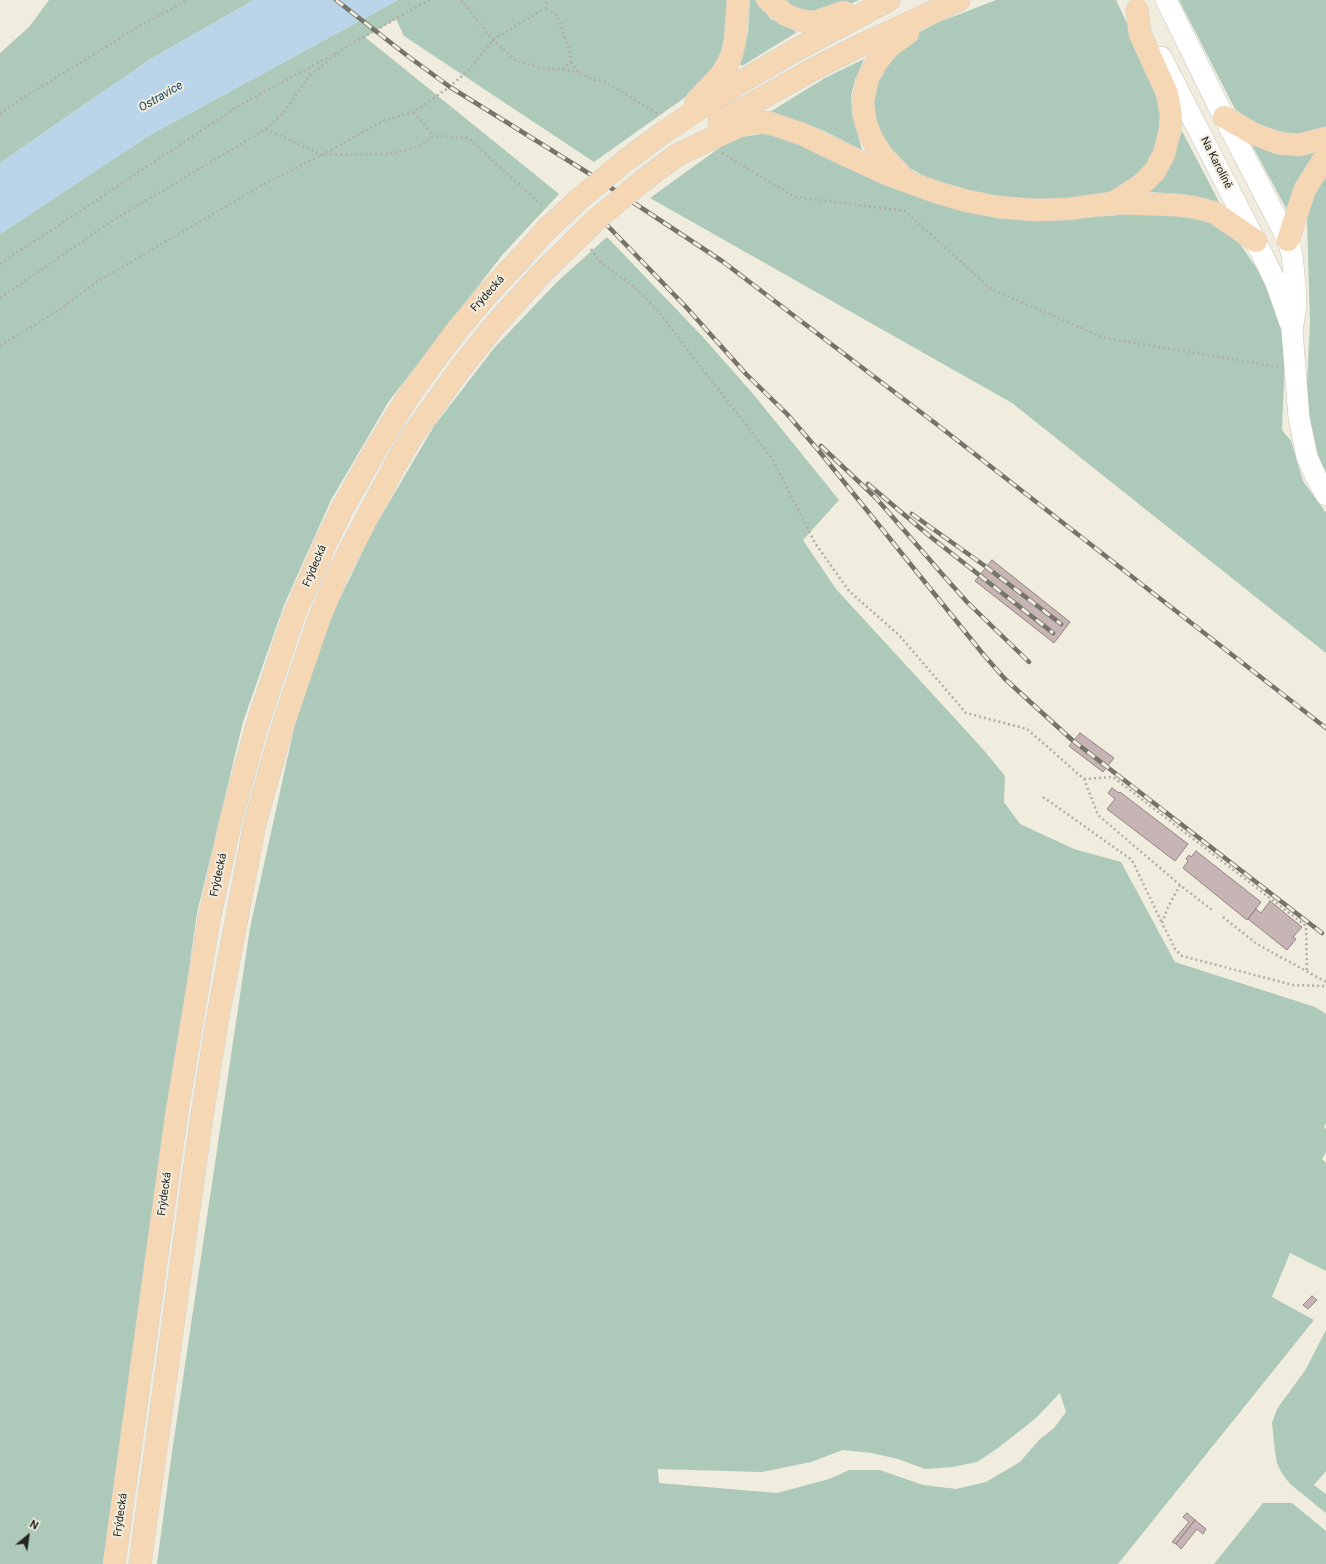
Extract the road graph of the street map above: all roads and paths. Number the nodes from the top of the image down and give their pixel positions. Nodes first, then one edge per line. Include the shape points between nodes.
1 (188, 0) edge
2 (429, 0) edge
3 (461, 0) edge
4 (547, 0) edge
5 (738, 0) edge
6 (768, 0) edge
7 (887, 0) edge
8 (959, 0) edge
9 (1166, 0) edge
10 (1135, 5) edge
11 (545, 8) junction
12 (493, 40) junction
13 (346, 47) junction
14 (571, 62) junction
15 (562, 69) junction
16 (579, 73) junction
17 (414, 112) junction
18 (0, 114) edge
19 (1224, 116) junction
20 (668, 125) junction
21 (266, 128) junction
22 (433, 136) junction
23 (1326, 138) edge
24 (716, 149) dead end
25 (685, 150) junction
26 (322, 155) junction
27 (1326, 156) edge
28 (915, 185) junction
29 (1113, 203) junction
30 (547, 210) dead end
31 (1288, 240) junction
32 (1256, 241) junction
33 (587, 244) dead end
34 (0, 264) edge
35 (0, 298) edge
36 (1292, 330) junction
37 (0, 346) edge
38 (1295, 370) junction
39 (1326, 496) edge
40 (1084, 779) junction
41 (1043, 797) dead end
42 (1180, 885) junction
43 (1212, 910) dead end
44 (1222, 918) dead end
45 (1162, 924) junction
46 (1307, 971) junction
47 (1326, 982) edge
48 (1326, 986) edge
49 (114, 1564) edge
50 (140, 1564) edge

1 - 18 path via 131,31
2 - 13 path
3 - 12 path
4 - 11 path
5 - 20 main road via 734,47 730,61 711,86
6 - 7 main road via 791,17 815,22
7 - 20 main road via 781,58
8 - 25 main road via 816,68 717,124
8 - 28 main road via 890,46 875,64 866,84 864,107 870,138 887,161
9 - 19 street, Na Karolíně
10 - 29 main road via 1140,34 1167,93 1171,115 1170,130 1164,154 1155,171 1141,185
10 - 32 street, Na Karolíně
11 - 12 path
11 - 14 path via 556,14
12 - 15 path via 516,61 547,69
12 - 17 path via 469,70
13 - 21 path via 309,76 282,113
13 - 34 path via 240,105
14 - 15 path
14 - 16 path
15 - 16 path
16 - 20 path via 605,82
17 - 22 path
17 - 26 path via 385,120
19 - 23 main road via 1254,134 1278,143 1299,145
19 - 31 street, Na Karolíně
20 - 49 main road, Frýdecká, bridge via 545,231 456,331 409,395 361,474 325,544 294,615 258,722 231,819 208,926 176,1117
21 - 26 path
21 - 35 path via 115,219
22 - 26 path via 419,147 388,154
22 - 30 path via 468,138
24 - 38 path via 795,197 905,211 991,289 1105,338
25 - 28 main road via 741,125 770,123 798,132 867,166
25 - 50 main road, bridge via 598,218 526,290 470,357 428,413 394,467 338,573 316,630 283,725 255,823 217,1022
26 - 37 path via 266,183 95,283 56,312
27 - 31 main road via 1305,188
28 - 29 main road via 967,201 1017,209 1062,209
29 - 32 main road via 1174,205 1202,209 1220,217
31 - 36 street, Na Karolíně via 1292,255 1296,305
32 - 36 street, Na Karolíně via 1276,283
33 - 40 path via 599,261 633,286 659,312 772,458 815,543 849,591 899,635 966,713 1027,729
36 - 38 street, Na Karolíně
38 - 39 street, Na Karolíně via 1297,407 1303,442 1311,468
40 - 42 path via 1098,815
40 - 46 path via 1113,777 1306,926
41 - 45 path via 1132,860
42 - 43 path
42 - 45 path
44 - 46 path via 1258,944
45 - 48 path via 1175,949 1182,956 1293,985
46 - 47 path

